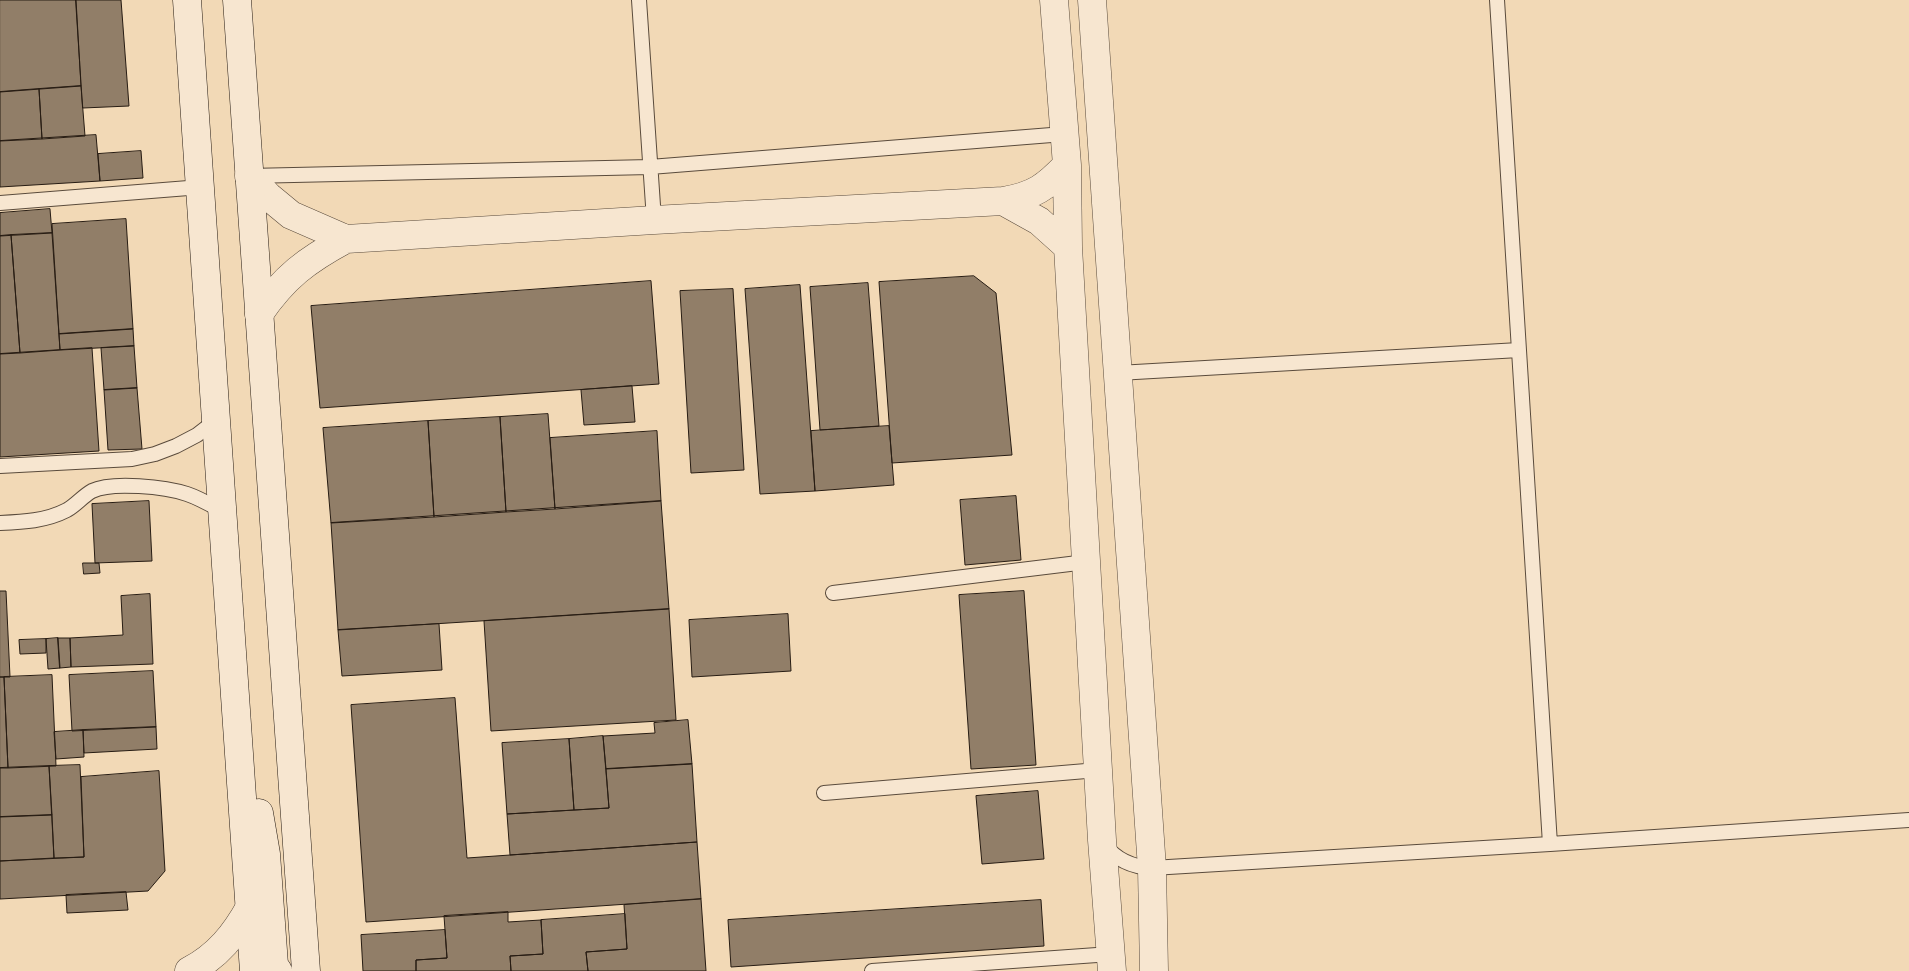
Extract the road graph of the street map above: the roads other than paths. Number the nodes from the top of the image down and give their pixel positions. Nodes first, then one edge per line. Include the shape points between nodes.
1 (187, 0) edge
2 (237, 0) edge
3 (639, 0) edge
4 (1054, 0) edge
5 (1092, 0) edge
6 (1497, 0) edge
7 (1064, 134) junction
8 (1067, 165) junction
9 (650, 166) junction
10 (249, 176) junction
11 (200, 187) junction
12 (1003, 201) junction
13 (0, 203) edge
14 (654, 220) junction
15 (346, 239) junction
16 (1068, 248) junction
17 (259, 314) junction
18 (1519, 350) junction
19 (1118, 374) junction
20 (215, 420) junction
21 (0, 466) edge
22 (222, 511) junction
23 (0, 523) edge
24 (1086, 562) junction
25 (833, 593) dead end
26 (240, 763) junction
27 (1098, 770) junction
28 (824, 793) dead end
29 (1909, 820) edge
30 (1102, 840) junction
31 (1550, 844) junction
32 (1152, 868) junction
33 (250, 907) junction
34 (1111, 962) edge
35 (189, 971) edge
36 (254, 971) edge
37 (278, 971) edge
38 (306, 971) edge
39 (872, 971) edge
40 (1154, 971) edge

1 - 11 street
2 - 10 street
3 - 9 lane
4 - 7 street
5 - 19 street
6 - 18 lane
7 - 8 street
7 - 9 lane
8 - 12 street via 1042,189
8 - 16 street
9 - 10 lane
9 - 14 lane
10 - 15 street via 291,215
10 - 17 street
11 - 13 lane
11 - 20 street
12 - 14 street
12 - 16 street via 1039,221
14 - 15 street
15 - 17 street via 319,254 287,279
16 - 24 street
17 - 38 street
18 - 19 lane
18 - 31 lane
19 - 32 street
20 - 21 lane via 176,446 132,459
20 - 22 street
22 - 23 lane via 187,494 169,490 105,487 57,515
22 - 26 street
24 - 25 lane
24 - 27 street
26 - 33 street
26 - 37 street via 251,784 263,831 274,965
27 - 28 lane
27 - 30 street
29 - 31 lane
30 - 32 lane via 1109,850 1128,864
30 - 34 street
31 - 32 lane
32 - 40 street
33 - 35 street via 228,941 214,955
33 - 36 street
34 - 39 lane

